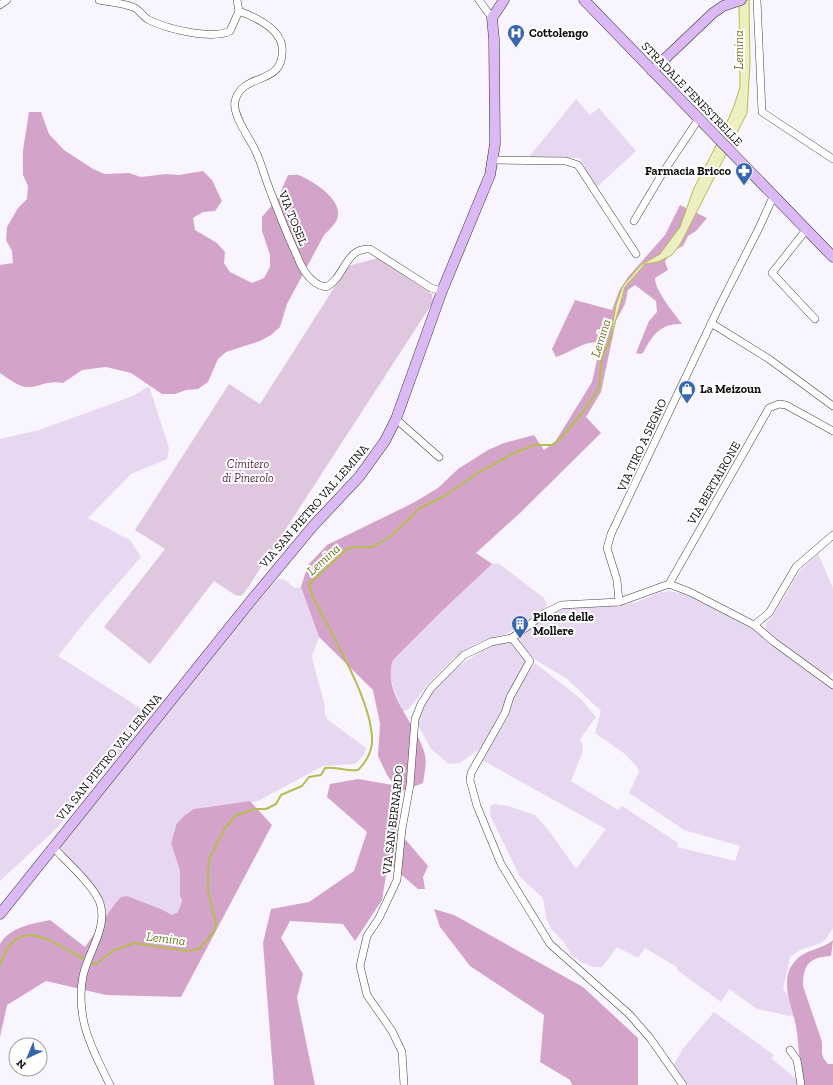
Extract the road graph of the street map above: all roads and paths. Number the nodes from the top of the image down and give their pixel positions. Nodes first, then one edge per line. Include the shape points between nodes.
1 (7, 0) edge
2 (99, 0) edge
3 (237, 0) edge
4 (479, 0) edge
5 (504, 0) edge
6 (585, 0) edge
7 (757, 0) edge
8 (738, 1) edge
9 (135, 4) edge
10 (0, 6) edge
11 (240, 11) junction
12 (492, 18) junction
13 (652, 71) junction
14 (698, 120) junction
15 (833, 159) edge
16 (494, 160) junction
17 (773, 197) junction
18 (634, 221) dead end
19 (806, 230) junction
20 (636, 254) dead end
21 (833, 258) edge
22 (442, 291) junction
23 (815, 319) dead end
24 (711, 323) junction
25 (833, 406) edge
26 (396, 419) junction
27 (833, 431) edge
28 (439, 457) dead end
29 (833, 535) edge
30 (669, 584) junction
31 (619, 602) junction
32 (754, 625) junction
33 (512, 638) junction
34 (833, 685) edge
35 (53, 847) junction
36 (0, 914) edge
37 (790, 1050) dead end
38 (110, 1085) edge
39 (404, 1085) edge
40 (683, 1085) edge
41 (801, 1085) edge

1 - 10 street
2 - 9 street
3 - 11 street
4 - 12 street
5 - 12 street
6 - 13 street, STRADALE FENESTRELLE
7 - 15 street via 762,112
8 - 13 street via 713,13
9 - 11 street via 146,18 198,34 222,34 230,31
11 - 22 street, VIA TOSEL via 275,32 281,44 281,63 276,70 264,79 250,82 235,102 245,132 259,158 304,272 316,284 326,287 333,282 349,258 370,249 431,288
12 - 16 street, VIA SAN PIETRO VAL LEMINA
13 - 14 street, STRADALE FENESTRELLE
14 - 17 street, STRADALE FENESTRELLE
14 - 18 street
16 - 20 street via 566,161 578,165
16 - 22 street, VIA SAN PIETRO VAL LEMINA via 485,190
17 - 19 street, STRADALE FENESTRELLE
17 - 24 street, VIA TIRO A SEGNO
19 - 21 street, STRADALE FENESTRELLE
19 - 23 street via 772,273
22 - 26 street, VIA SAN PIETRO VAL LEMINA
24 - 25 street via 769,359
24 - 31 street, VIA TIRO A SEGNO via 611,534 607,548 617,580
26 - 28 street
26 - 35 street, VIA SAN PIETRO VAL LEMINA via 380,449 359,477 280,565
27 - 30 street, VIA BERTAIRONE via 786,405 779,404 769,408
29 - 32 street via 796,568 769,613
30 - 31 street
30 - 32 street
31 - 33 street via 561,605 545,613
32 - 34 street
33 - 39 street, VIA SAN BERNARDO via 491,642 464,654 430,688 415,720 410,785 397,880 380,918 367,936 360,966 367,995 392,1031 402,1052
33 - 40 street via 530,661 510,697 505,713 471,773 470,780 477,806 501,864 550,944 629,1014 650,1038
35 - 36 street, VIA SAN PIETRO VAL LEMINA
35 - 38 street via 97,897 100,905 102,918 83,974 81,991 88,1043
37 - 41 street via 797,1060

